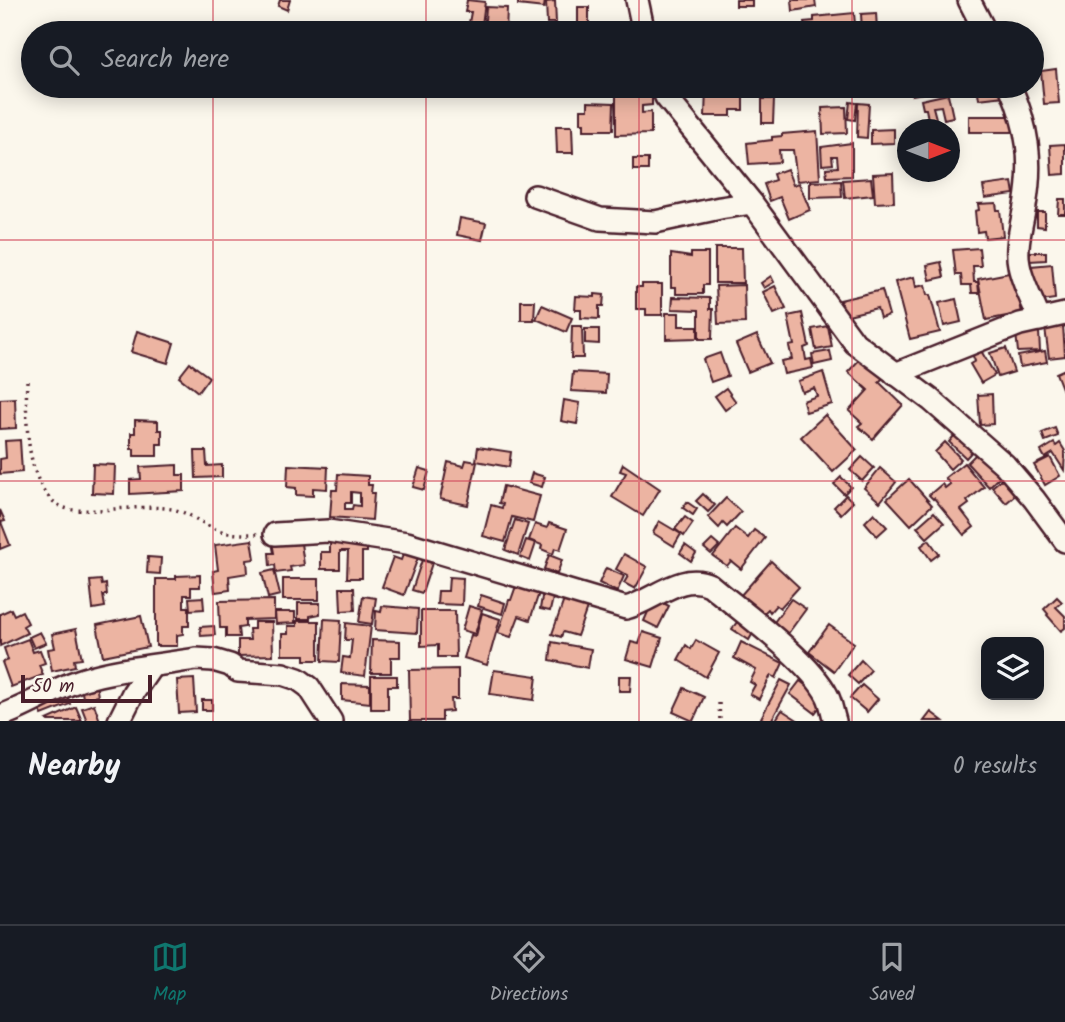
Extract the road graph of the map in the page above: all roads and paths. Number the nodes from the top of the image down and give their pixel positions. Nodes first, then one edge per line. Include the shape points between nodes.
1 (637, 0) edge
2 (969, 0) edge
3 (641, 21) edge
4 (980, 21) edge
5 (667, 98) edge
6 (1015, 98) edge
7 (535, 196) dead end
8 (751, 204) junction
9 (1065, 314) edge
10 (1040, 320) junction
11 (895, 374) junction
12 (27, 381) dead end
13 (275, 534) joint
14 (1065, 541) edge
15 (151, 667) junction
16 (719, 703) dead end
17 (0, 716) edge
18 (119, 721) edge
19 (331, 721) edge
20 (720, 721) edge
21 (835, 721) edge

1 - 3 street
2 - 4 street
5 - 8 street
6 - 10 street via 1029,160 1018,264
7 - 8 street via 600,219 655,222
8 - 11 street via 855,343
9 - 10 street
10 - 11 street
11 - 14 street via 1005,465
12 - 13 path via 26,430 36,472 53,503 73,510 170,509 190,514 219,531
13 - 21 street via 328,531 407,543 626,608 689,580 702,581 815,677 828,696
15 - 17 street via 86,678
15 - 18 street
15 - 19 street via 196,659 213,660 238,671 283,674 309,687
16 - 20 path

